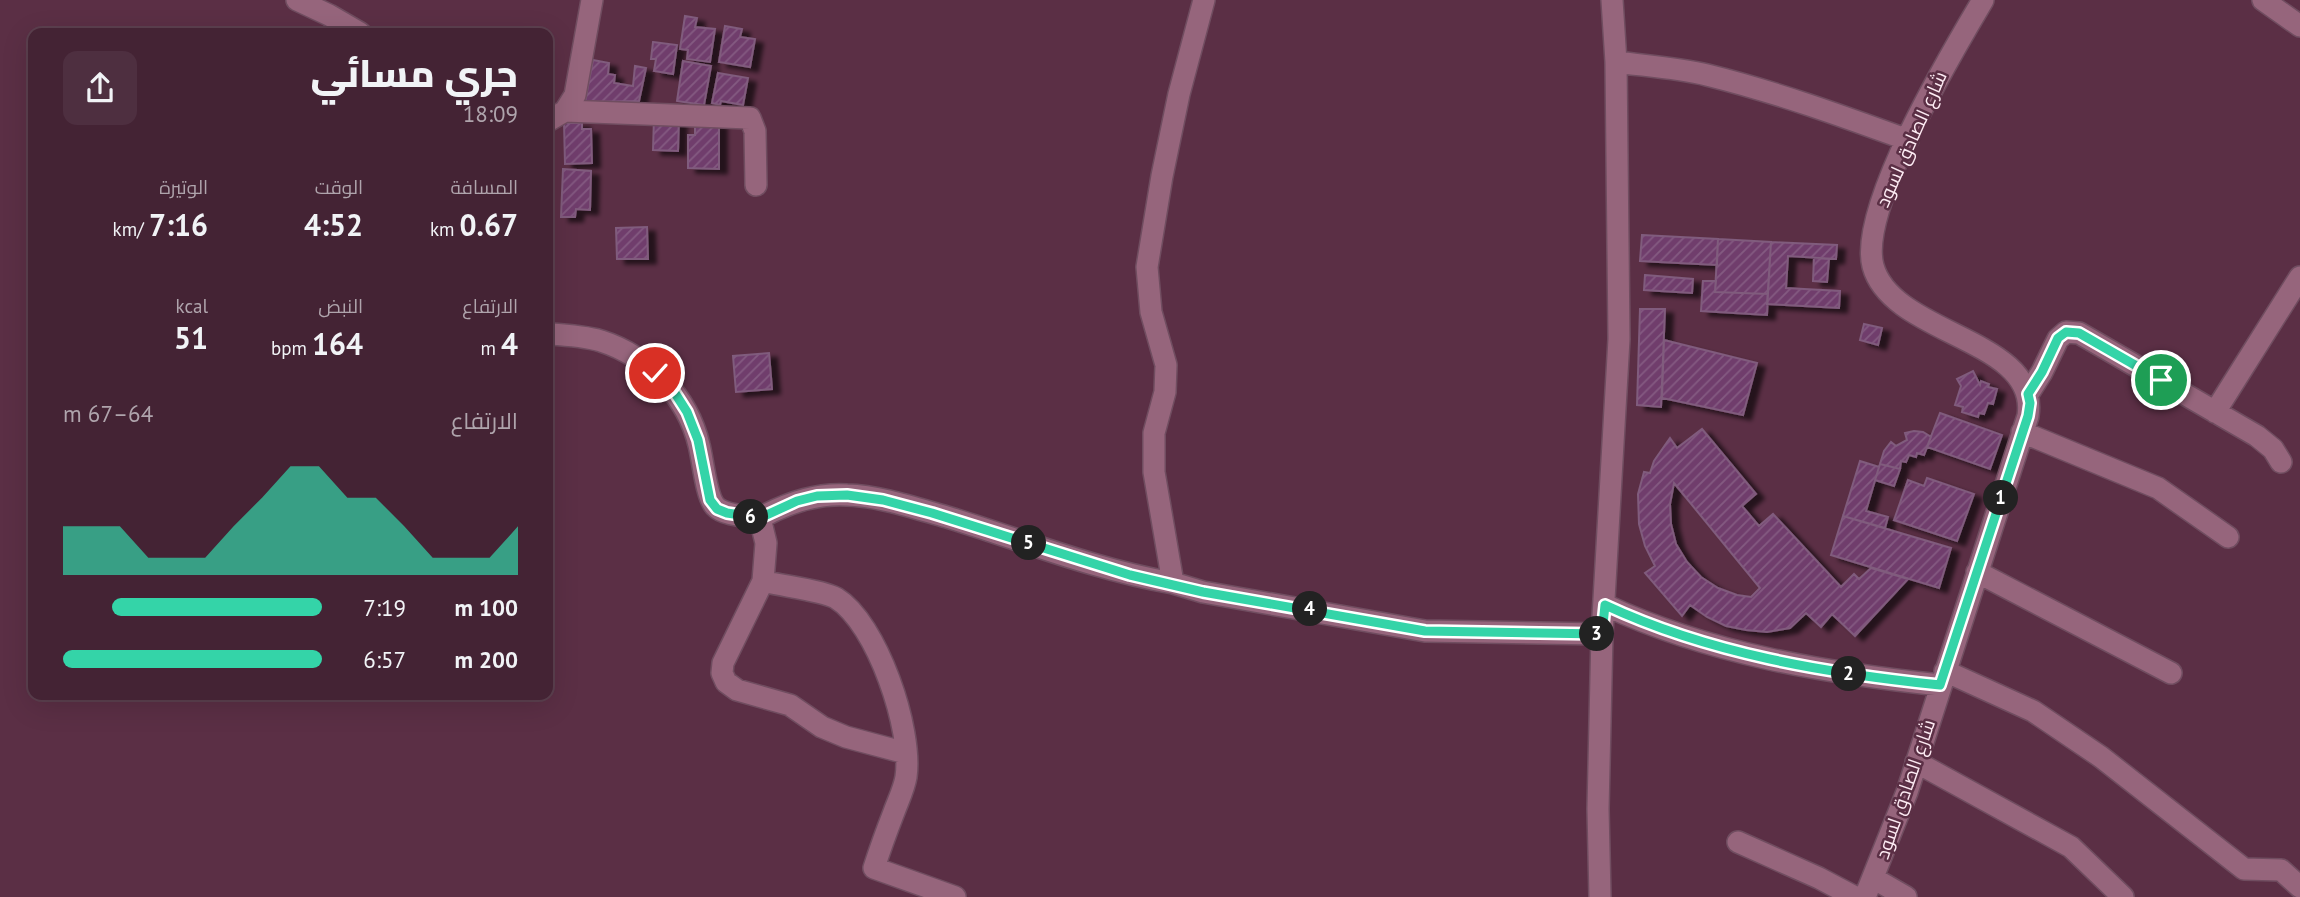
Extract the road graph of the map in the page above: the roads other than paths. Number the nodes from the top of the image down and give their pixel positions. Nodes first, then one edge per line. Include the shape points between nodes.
1 (297, 0) edge
2 (592, 0) edge
3 (1204, 0) edge
4 (1612, 0) edge
5 (1983, 0) edge
6 (2263, 0) edge
7 (2300, 26) edge
8 (351, 28) edge
9 (1616, 62) junction
10 (556, 116) edge
11 (1908, 140) junction
12 (756, 186) dead end
13 (2300, 277) edge
14 (553, 335) edge
15 (2028, 394) junction
16 (2215, 412) junction
17 (2022, 432) junction
18 (2281, 462) dead end
19 (760, 518) junction
20 (2228, 537) dead end
21 (1977, 572) junction
22 (763, 581) junction
23 (1174, 583) junction
24 (1605, 605) junction
25 (1602, 634) junction
26 (2171, 673) dead end
27 (1943, 678) junction
28 (906, 754) junction
29 (1916, 762) junction
30 (1738, 842) dead end
31 (2300, 887) edge
32 (1869, 888) edge
33 (955, 897) edge
34 (1600, 897) edge
35 (1855, 897) edge
36 (1906, 897) edge
37 (2123, 897) edge

1 - 8 street
2 - 10 street via 575,95
3 - 23 street via 1179,94 1147,267 1151,312 1166,365 1165,392 1154,433 1154,472
4 - 9 street
5 - 11 street, شارع الصادق لسود via 1944,65
6 - 7 street
9 - 11 street via 1751,87
9 - 24 street via 1619,339
10 - 12 street via 750,118 755,131
11 - 15 street, شارع الصادق لسود via 1873,225 1873,266 1900,302 2003,361
13 - 16 street
14 - 19 street via 600,341 626,352 655,373 687,412 698,440 710,500 727,513
15 - 16 street via 2058,338 2066,332 2079,333
15 - 17 street, شارع الصادق لسود
16 - 18 street via 2257,436
17 - 20 street via 2158,488
17 - 21 street, شارع الصادق لسود
19 - 22 street via 766,543
19 - 23 street via 817,496 871,498 1130,575
21 - 26 street
21 - 27 street, شارع الصادق لسود
22 - 28 street via 833,597 858,618 879,654 902,725
22 - 28 street via 723,663 726,682 737,690 790,705 846,737
23 - 25 street via 1425,631
24 - 25 street
24 - 27 street via 1684,637 1768,659 1864,677
25 - 34 street
27 - 29 street, شارع الصادق لسود
27 - 31 street via 2033,711 2101,757 2244,869 2281,870
28 - 33 street via 906,777 874,868
29 - 32 street, شارع الصادق لسود
29 - 37 street via 2071,847
30 - 35 street
32 - 36 street

